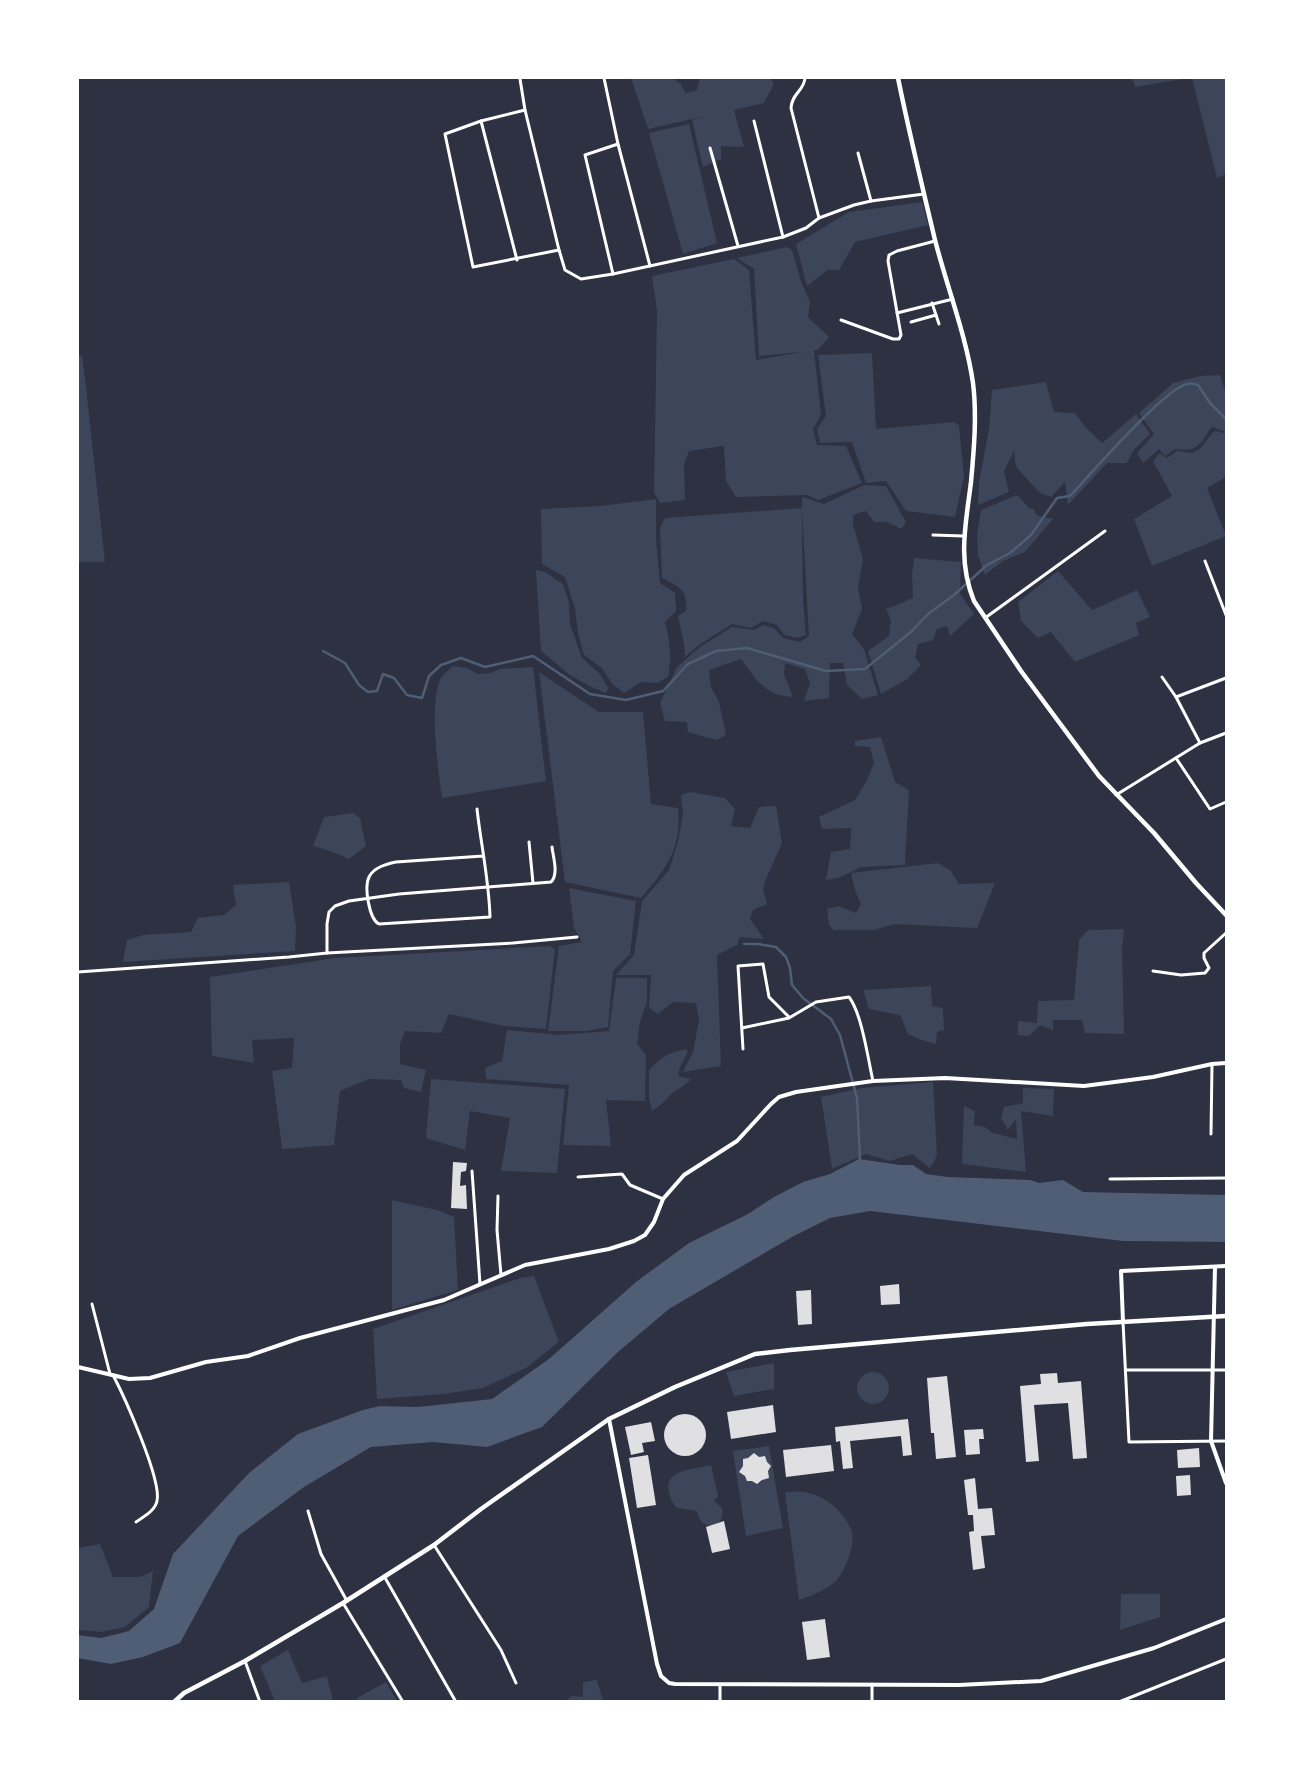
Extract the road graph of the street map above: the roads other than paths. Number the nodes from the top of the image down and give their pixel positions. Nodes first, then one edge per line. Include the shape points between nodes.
1 (604, 78) edge
2 (805, 78) edge
3 (898, 78) edge
4 (520, 79) dead end
5 (525, 110) junction
6 (481, 121) junction
7 (754, 121) dead end
8 (618, 144) junction
9 (710, 148) dead end
10 (858, 153) dead end
11 (924, 194) junction
12 (871, 201) junction
13 (819, 218) junction
14 (783, 237) junction
15 (936, 241) junction
16 (738, 246) junction
17 (559, 250) junction
18 (517, 260) junction
19 (650, 266) junction
20 (613, 274) junction
21 (953, 299) junction
22 (932, 303) junction
23 (897, 313) junction
24 (936, 315) junction
25 (841, 320) dead end
26 (911, 322) dead end
27 (939, 324) dead end
28 (1105, 531) dead end
29 (933, 535) dead end
30 (963, 536) junction
31 (1205, 561) dead end
32 (1226, 615) edge
33 (986, 618) junction
34 (1162, 677) dead end
35 (1226, 678) edge
36 (1176, 698) junction
37 (1226, 733) edge
38 (1200, 743) junction
39 (1176, 758) junction
40 (1116, 795) junction
41 (1226, 802) edge
42 (477, 809) dead end
43 (529, 842) dead end
44 (552, 847) dead end
45 (482, 856) junction
46 (533, 883) junction
47 (489, 887) junction
48 (368, 899) junction
49 (1226, 915) edge
50 (1226, 933) edge
51 (577, 937) dead end
52 (326, 953) junction
53 (1153, 971) dead end
54 (78, 972) edge
55 (789, 1018) junction
56 (742, 1028) junction
57 (744, 1049) dead end
58 (1226, 1063) edge
59 (1212, 1064) junction
60 (873, 1081) junction
61 (1211, 1134) dead end
62 (472, 1172) dead end
63 (578, 1177) dead end
64 (1226, 1178) edge
65 (1110, 1179) dead end
66 (498, 1196) dead end
67 (663, 1199) junction
68 (1226, 1266) edge
69 (1215, 1267) junction
70 (502, 1275) junction
71 (480, 1284) junction
72 (92, 1304) dead end
73 (1214, 1316) junction
74 (1226, 1316) edge
75 (1123, 1322) junction
76 (78, 1367) edge
77 (1126, 1370) junction
78 (1213, 1370) junction
79 (1226, 1370) edge
80 (111, 1374) junction
81 (608, 1419) junction
82 (1211, 1441) junction
83 (1226, 1441) edge
84 (1226, 1483) edge
85 (308, 1511) dead end
86 (136, 1522) dead end
87 (434, 1545) junction
88 (384, 1576) junction
89 (345, 1602) junction
90 (1226, 1619) edge
91 (1226, 1659) edge
92 (245, 1661) junction
93 (516, 1683) dead end
94 (872, 1684) junction
95 (720, 1685) junction
96 (174, 1702) edge
97 (260, 1702) edge
98 (404, 1702) edge
99 (456, 1702) edge
100 (720, 1702) edge
101 (872, 1702) edge
102 (1119, 1702) edge

1 - 8 street
2 - 13 street via 791,108
3 - 11 main road
4 - 5 street
5 - 6 street
5 - 17 street
6 - 18 street
6 - 18 street via 445,134 474,268
7 - 14 street
8 - 19 street
8 - 20 street via 585,155
9 - 16 street
10 - 12 street
11 - 12 street
11 - 15 main road
12 - 13 street
13 - 14 street via 806,228
14 - 16 street
15 - 21 main road
15 - 23 street via 889,255
16 - 19 street
17 - 18 street
17 - 20 street via 565,270 581,279
19 - 20 street
21 - 22 street
21 - 30 main road via 972,380 974,405 973,466
22 - 23 street
22 - 24 street
23 - 25 street via 899,339
24 - 26 street
24 - 27 street
28 - 33 street
29 - 30 street
30 - 33 main road via 970,592
31 - 32 street
33 - 40 main road via 1021,671
34 - 36 street
35 - 36 street
36 - 38 street
37 - 38 street
38 - 39 street
39 - 40 street
39 - 41 street via 1210,809
40 - 49 main road
42 - 45 street
43 - 46 street
44 - 46 street via 554,878 551,882
45 - 47 street
45 - 48 street via 385,865 369,877
46 - 47 street
47 - 48 street
47 - 48 street via 490,916 379,924 371,914
48 - 52 street via 349,901 329,912
50 - 53 street via 1204,953 1209,968 1205,973 1181,975
51 - 52 street
52 - 54 street
55 - 56 street
55 - 56 street via 768,997 763,964 738,966
55 - 60 street via 816,1002 849,997 860,1026
56 - 57 street
58 - 59 street
59 - 60 street via 1153,1077 1084,1086 945,1078
59 - 61 street
60 - 67 street via 779,1097 737,1141 684,1176
62 - 71 street
63 - 67 street via 622,1174 630,1185
64 - 65 street
66 - 70 street via 497,1230
67 - 70 street via 654,1222 645,1235 634,1241 524,1265
68 - 69 street
69 - 73 street
69 - 75 street via 1121,1271
70 - 71 street
71 - 80 street via 444,1300 300,1338 248,1356 206,1362 150,1378 129,1379
72 - 80 street
73 - 74 main road
73 - 75 main road
73 - 78 street
75 - 77 street
75 - 81 main road via 762,1353 674,1386
76 - 80 street
77 - 78 street
77 - 82 street via 1129,1442
78 - 79 street
78 - 82 street
80 - 86 street via 126,1402 157,1491 158,1502
81 - 87 main road
81 - 95 street via 661,1676 669,1683
82 - 83 street
82 - 84 street
85 - 89 street via 321,1554
87 - 88 main road
87 - 93 street via 496,1642
88 - 89 main road
88 - 99 street
89 - 92 main road
89 - 98 street
90 - 94 street via 1154,1648 1041,1681 959,1685
91 - 102 street
92 - 96 main road
92 - 97 street
94 - 95 street
94 - 101 street
95 - 100 street

